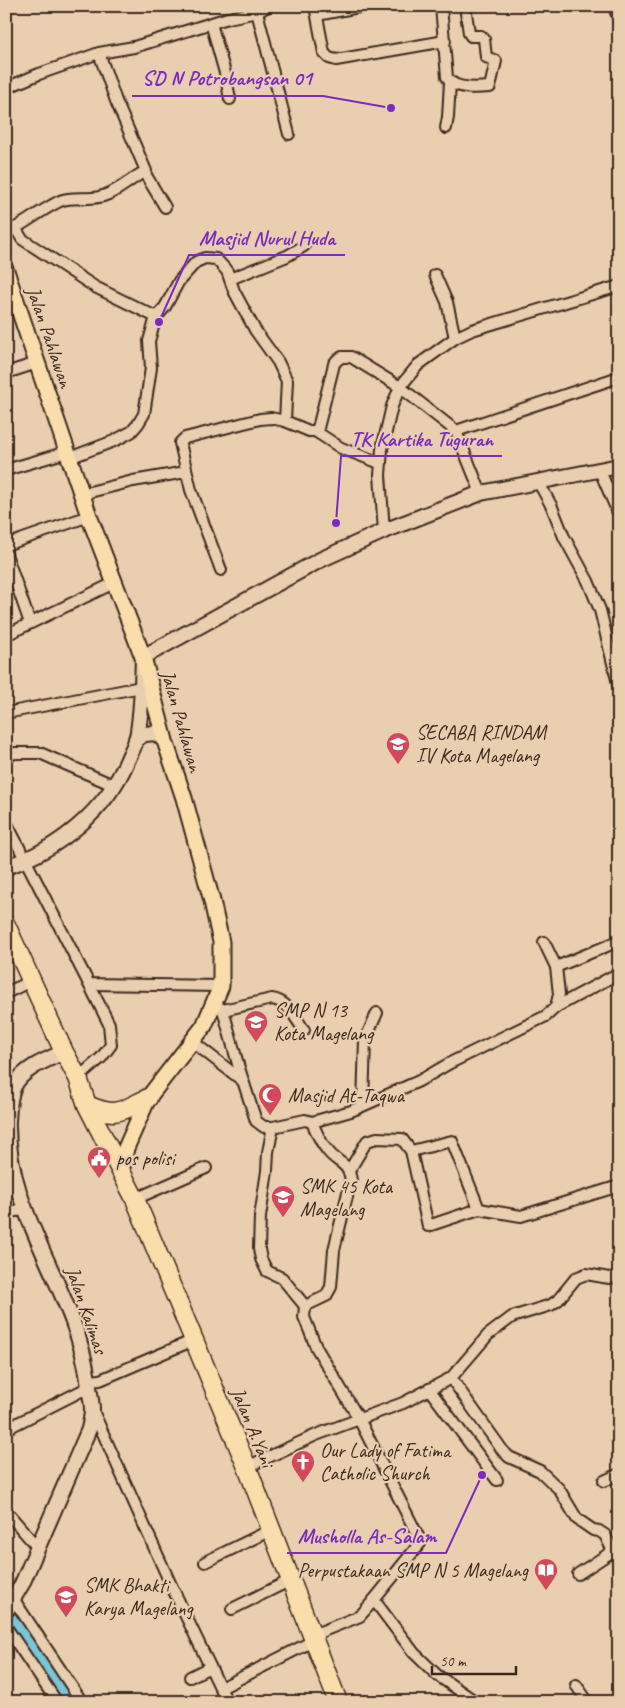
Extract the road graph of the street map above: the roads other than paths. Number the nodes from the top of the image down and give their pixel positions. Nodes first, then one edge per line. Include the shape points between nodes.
1 (268, 6) edge
2 (364, 6) edge
3 (440, 6) edge
4 (465, 6) edge
5 (616, 6) edge
6 (316, 11) edge
7 (257, 12) junction
8 (619, 15) edge
9 (211, 23) junction
10 (445, 41) junction
11 (99, 53) junction
12 (450, 82) junction
13 (6, 88) edge
14 (230, 99) dead end
15 (446, 128) dead end
16 (289, 134) dead end
17 (144, 172) junction
18 (165, 207) dead end
19 (11, 231) edge
20 (304, 246) dead end
21 (6, 270) edge
22 (435, 275) dead end
23 (230, 279) junction
24 (619, 286) edge
25 (156, 317) junction
26 (455, 338) junction
27 (37, 363) junction
28 (6, 373) edge
29 (619, 377) edge
30 (400, 386) junction
31 (284, 421) junction
32 (315, 431) junction
33 (456, 431) junction
34 (68, 455) junction
35 (380, 463) junction
36 (619, 466) edge
37 (6, 470) edge
38 (600, 471) junction
39 (186, 472) junction
40 (539, 483) junction
41 (481, 493) junction
42 (82, 494) junction
43 (619, 515) edge
44 (89, 516) junction
45 (384, 531) junction
46 (6, 545) edge
47 (6, 554) edge
48 (221, 570) dead end
49 (114, 583) junction
50 (30, 623) junction
51 (6, 635) edge
52 (143, 657) junction
53 (141, 687) junction
54 (619, 688) edge
55 (6, 713) edge
56 (136, 739) junction
57 (165, 741) junction
58 (6, 756) edge
59 (113, 785) junction
60 (6, 822) edge
61 (26, 860) junction
62 (6, 867) edge
63 (6, 925) edge
64 (619, 941) edge
65 (544, 942) dead end
66 (556, 967) junction
67 (619, 973) edge
68 (31, 980) junction
69 (89, 984) junction
70 (221, 986) junction
71 (6, 993) edge
72 (219, 1006) junction
73 (556, 1007) junction
74 (376, 1012) dead end
75 (304, 1030) dead end
76 (193, 1042) junction
77 (64, 1052) junction
78 (78, 1078) junction
79 (243, 1081) junction
80 (148, 1098) junction
81 (87, 1105) junction
82 (363, 1105) junction
83 (312, 1122) junction
84 (273, 1127) junction
85 (411, 1151) junction
86 (206, 1168) dead end
87 (349, 1171) junction
88 (121, 1172) junction
89 (619, 1186) edge
90 (134, 1198) junction
91 (479, 1209) junction
92 (26, 1210) junction
93 (6, 1212) edge
94 (619, 1277) edge
95 (306, 1306) junction
96 (194, 1340) junction
97 (451, 1378) junction
98 (88, 1384) junction
99 (429, 1389) junction
100 (92, 1410) junction
101 (359, 1419) junction
102 (6, 1429) edge
103 (247, 1467) junction
104 (619, 1474) edge
105 (497, 1480) dead end
106 (604, 1481) dead end
107 (6, 1511) edge
108 (272, 1530) junction
109 (38, 1548) junction
110 (616, 1555) edge
111 (206, 1562) dead end
112 (578, 1574) dead end
113 (291, 1580) junction
114 (374, 1600) junction
115 (10, 1601) edge
116 (232, 1609) dead end
117 (6, 1627) edge
118 (314, 1638) junction
119 (210, 1667) junction
120 (190, 1678) dead end
121 (576, 1685) dead end
122 (225, 1686) junction
123 (57, 1702) edge
124 (82, 1702) edge
125 (228, 1702) edge
126 (338, 1702) edge
127 (476, 1702) edge
128 (588, 1702) edge

1 - 7 street
2 - 6 street
3 - 10 street
4 - 12 street via 469,33 484,39 486,57 496,61 492,86 456,86
5 - 8 street
6 - 10 street via 324,53 336,60
7 - 9 street
7 - 16 street
9 - 11 street via 134,47
9 - 14 street
10 - 12 street
11 - 13 street
11 - 17 street
12 - 15 street
17 - 18 street
17 - 19 street via 98,198 63,200
19 - 25 street via 95,287
20 - 23 street
21 - 27 main road, Jalan Pahlawan
22 - 26 street via 447,302
23 - 25 street via 216,259 204,258 196,262 179,281
23 - 31 street via 255,330 287,381
24 - 26 street
25 - 34 street via 149,341 151,368 144,414 138,424 114,441
26 - 30 street via 418,365
27 - 28 street
27 - 34 main road, Jalan Pahlawan
29 - 33 street
30 - 32 street via 352,357 337,360
30 - 33 street
30 - 35 street via 392,406
31 - 32 street
31 - 39 street via 260,419 185,438 180,443
32 - 35 street via 341,448
33 - 41 street
34 - 37 street
34 - 42 main road, Jalan Pahlawan
35 - 45 street
36 - 38 street
38 - 40 street
38 - 43 street
39 - 42 street
39 - 48 street
40 - 41 street
40 - 54 street via 600,610
41 - 45 street
42 - 44 main road, Jalan Pahlawan
44 - 46 street
44 - 49 main road, Jalan Pahlawan
45 - 52 street via 320,560
47 - 50 street
49 - 50 street
49 - 52 main road, Jalan Pahlawan
50 - 51 street
52 - 53 street
52 - 57 main road, Jalan Pahlawan
53 - 55 street
53 - 56 street
56 - 57 street via 145,734 156,734
56 - 59 street via 124,770
57 - 70 main road, Jalan Pahlawan via 216,915 221,942
58 - 59 street via 40,753
59 - 61 street via 77,828
60 - 61 street
61 - 62 street
61 - 69 street
63 - 68 highway, Jalan A.Yani
64 - 66 street
65 - 66 street
66 - 73 street via 559,994
67 - 73 street
68 - 71 street
68 - 77 highway, Jalan A.Yani
69 - 70 street
69 - 78 street via 109,1024 111,1045
70 - 72 main road, Jalan Pahlawan
72 - 75 street via 278,1000 284,1003
72 - 76 main road, Jalan Pahlawan
72 - 79 street
73 - 82 street via 546,1016 419,1081
74 - 82 street via 365,1040
76 - 79 street
76 - 80 main road, Jalan Pahlawan
77 - 78 highway, Jalan A.Yani
77 - 92 street, Jalan Kalimas via 25,1073 14,1086 9,1100 8,1142
78 - 81 highway, Jalan A.Yani
79 - 84 street via 256,1121 264,1127
80 - 81 highway via 118,1113 104,1112
80 - 88 main road, Jalan Pahlawan via 126,1148
81 - 88 highway, Jalan A.Yani
82 - 83 street via 351,1112
83 - 84 street via 305,1120
83 - 87 street via 327,1150
84 - 95 street via 260,1217 260,1259 267,1271 282,1278
85 - 87 street via 402,1139 377,1138 368,1141
85 - 91 street via 452,1141
85 - 91 street via 428,1226
86 - 90 street
87 - 95 street via 351,1180 334,1250 331,1287 326,1296
88 - 90 highway, Jalan A.Yani
89 - 91 street via 521,1216
90 - 96 highway, Jalan A.Yani
92 - 93 street
92 - 98 street, Jalan Kalimas via 77,1334
94 - 97 street via 586,1274 576,1278 552,1305 512,1317 488,1335
95 - 101 street via 304,1317 316,1347
96 - 98 street
96 - 103 highway, Jalan A.Yani
97 - 99 street
97 - 110 street via 504,1451 540,1471 559,1489 577,1519 605,1535
98 - 100 street, Jalan Kalimas
98 - 102 street
99 - 101 street via 403,1403
99 - 105 street
100 - 109 street, Jalan Kalimas via 89,1429
100 - 119 street
101 - 103 street
101 - 114 street via 421,1542
103 - 108 highway, Jalan A.Yani
104 - 106 street
107 - 109 street
108 - 111 street
108 - 113 highway, Jalan A.Yani
109 - 115 street, Jalan Kalimas
110 - 112 street
113 - 116 street
113 - 118 highway, Jalan A.Yani
114 - 118 street via 360,1616
114 - 127 street via 414,1653 437,1675
115 - 124 street
117 - 123 street
118 - 122 street
118 - 126 highway, Jalan A.Yani
119 - 120 street
119 - 122 street
121 - 128 street
122 - 125 street

